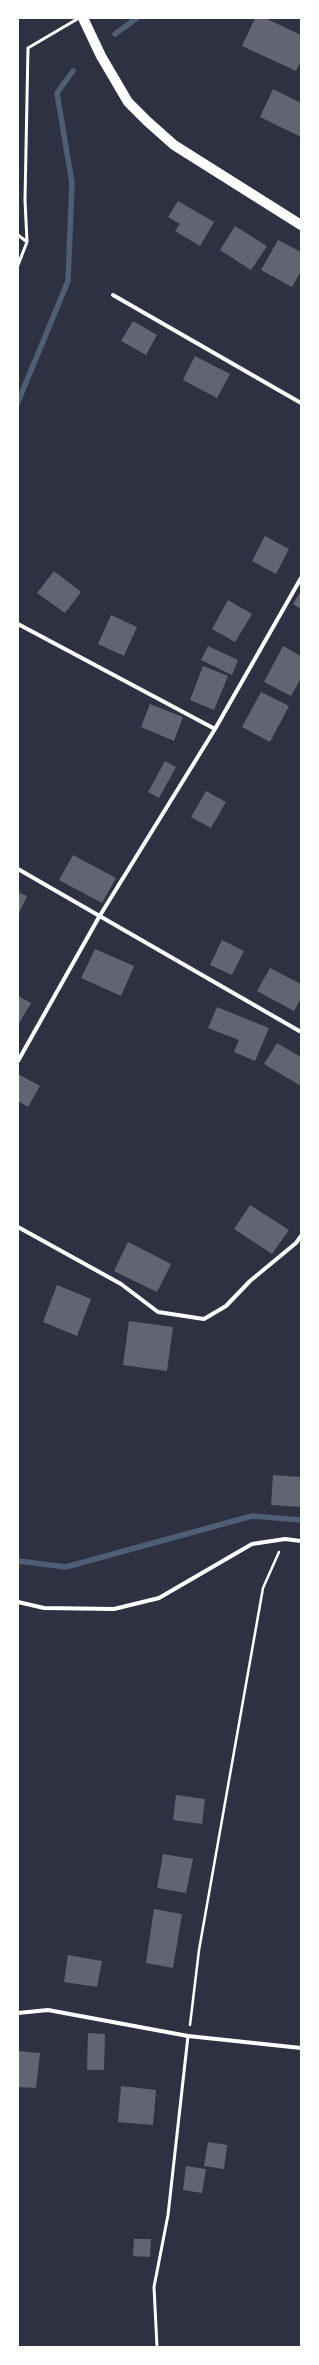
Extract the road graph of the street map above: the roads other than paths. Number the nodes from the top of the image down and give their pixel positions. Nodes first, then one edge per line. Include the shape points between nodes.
1 (79, 18) edge
2 (83, 18) edge
3 (301, 225) edge
4 (18, 235) edge
5 (27, 242) junction
6 (18, 265) edge
7 (113, 295) dead end
8 (301, 403) edge
9 (301, 578) edge
10 (18, 624) edge
11 (215, 729) junction
12 (18, 869) edge
13 (99, 917) junction
14 (301, 1032) edge
15 (18, 1061) edge
16 (18, 1227) edge
17 (301, 1236) edge
18 (301, 1541) edge
19 (18, 1602) edge
20 (18, 2013) edge
21 (188, 2036) junction
22 (301, 2048) edge
23 (157, 2347) edge

1 - 5 lane via 28,48 25,200
2 - 3 main road via 101,56 128,102 147,121 174,145
4 - 5 lane
5 - 6 lane
7 - 8 street
9 - 11 street
10 - 11 street
11 - 13 street
12 - 13 street
13 - 14 street
13 - 15 street
16 - 17 street via 122,1284 158,1312 204,1319 226,1306
18 - 19 street via 285,1539 252,1544 159,1598 114,1610 44,1608
20 - 21 street via 48,2010
21 - 22 street
21 - 23 lane via 168,2215 154,2286

